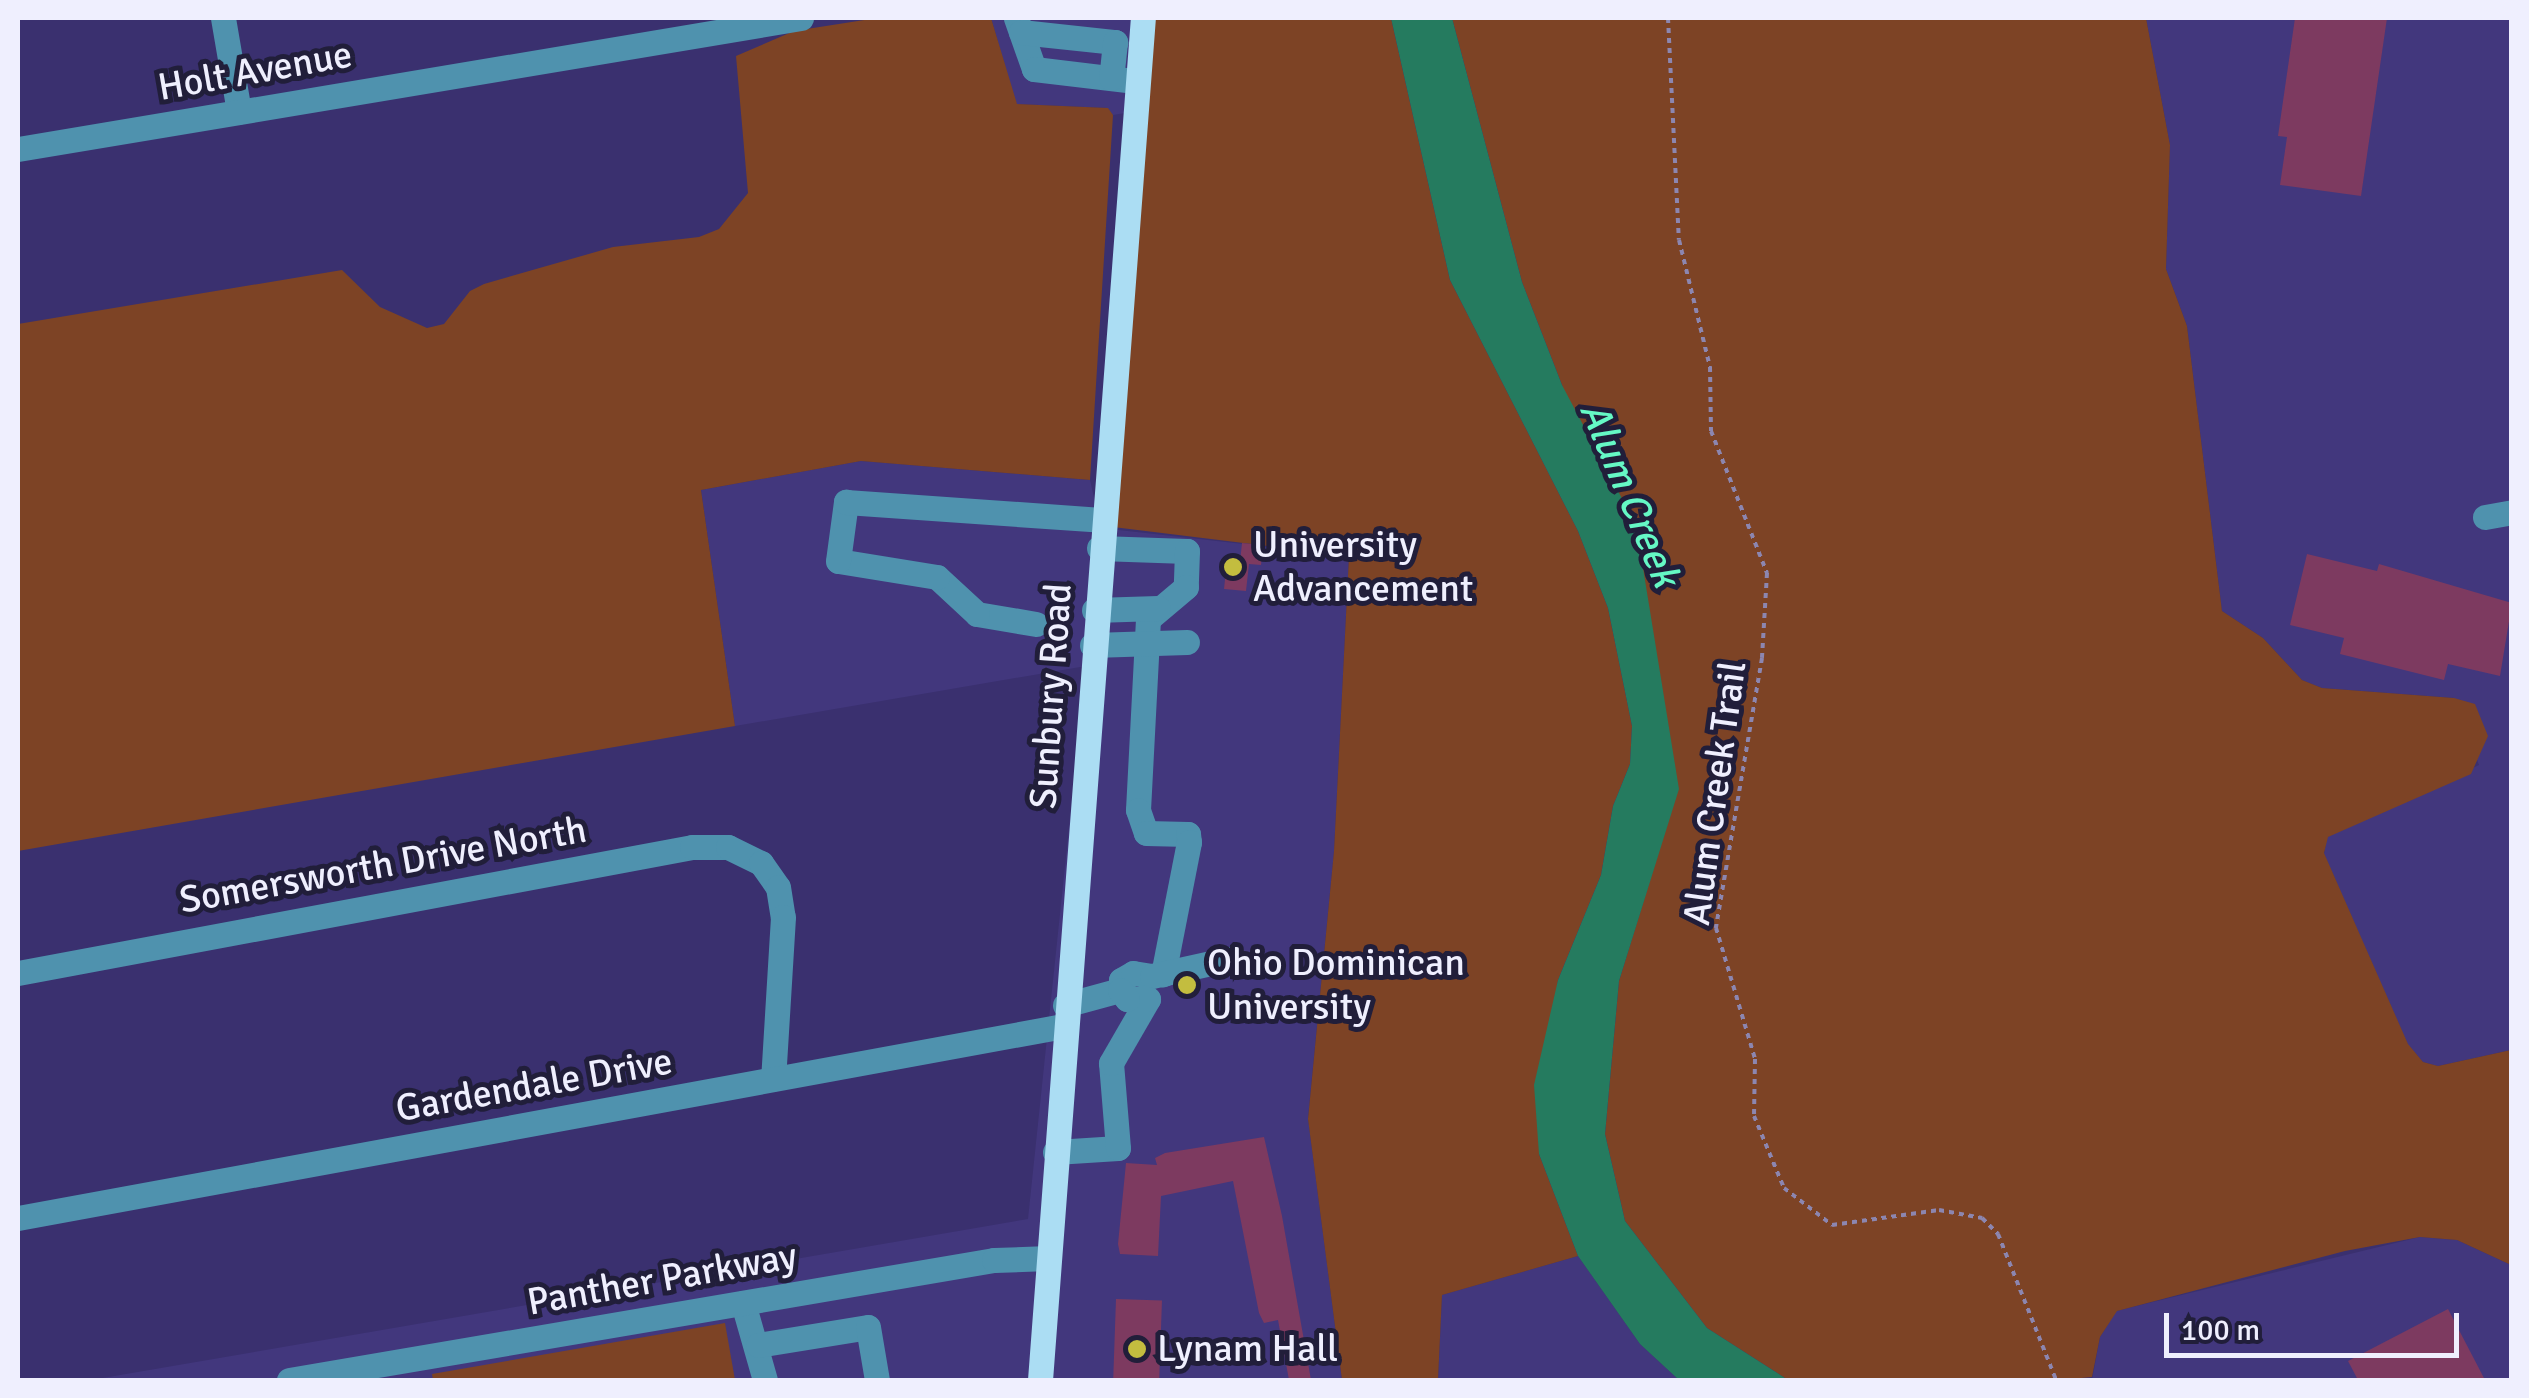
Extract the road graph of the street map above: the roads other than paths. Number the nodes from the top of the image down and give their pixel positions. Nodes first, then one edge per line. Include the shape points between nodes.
1 (223, 18) edge
2 (802, 18) edge
3 (1142, 18) edge
4 (1018, 25) edge
5 (1123, 80) junction
6 (239, 112) junction
7 (18, 150) edge
8 (2512, 512) edge
9 (2485, 517) dead end
10 (1101, 520) junction
11 (1099, 548) junction
12 (1158, 608) junction
13 (1094, 610) junction
14 (1036, 624) dead end
15 (1187, 642) dead end
16 (1147, 644) junction
17 (1092, 646) junction
18 (1229, 960) dead end
19 (18, 973) edge
20 (1154, 983) junction
21 (1064, 1015) junction
22 (774, 1078) junction
23 (1055, 1152) junction
24 (18, 1218) edge
25 (1049, 1258) junction
26 (750, 1302) junction
27 (758, 1345) junction
28 (289, 1380) edge
29 (765, 1380) edge
30 (877, 1380) edge
31 (1040, 1380) edge

1 - 6 street
2 - 6 street, Holt Avenue
3 - 5 main road, Sunbury Road
4 - 5 street via 1034,69
4 - 5 street via 1115,42
5 - 10 main road, Sunbury Road
6 - 7 street, Holt Avenue
8 - 9 street
10 - 11 main road, Sunbury Road
10 - 14 street via 846,502 838,561 936,577 977,614
11 - 12 street via 1188,551 1186,587
11 - 13 main road, Sunbury Road
12 - 13 street
12 - 16 street via 1148,619
13 - 17 main road, Sunbury Road
15 - 16 street
16 - 17 street
16 - 20 street via 1142,828 1155,835 1188,834 1189,842
17 - 21 main road, Sunbury Road
18 - 20 street
19 - 22 street, Somersworth Drive North via 692,847 728,847 761,862 778,887 783,917
20 - 21 street, Gardendale Drive via 1134,973 1121,980 1120,990
20 - 23 street via 1112,1063 1118,1148
21 - 22 street, Gardendale Drive
21 - 23 main road, Sunbury Road
22 - 24 street, Gardendale Drive
23 - 25 main road, Sunbury Road
25 - 26 street, Panther Parkway via 994,1260
25 - 31 main road, Sunbury Road
26 - 27 street via 763,1324
26 - 28 street, Panther Parkway
27 - 29 street
27 - 30 street via 868,1327

